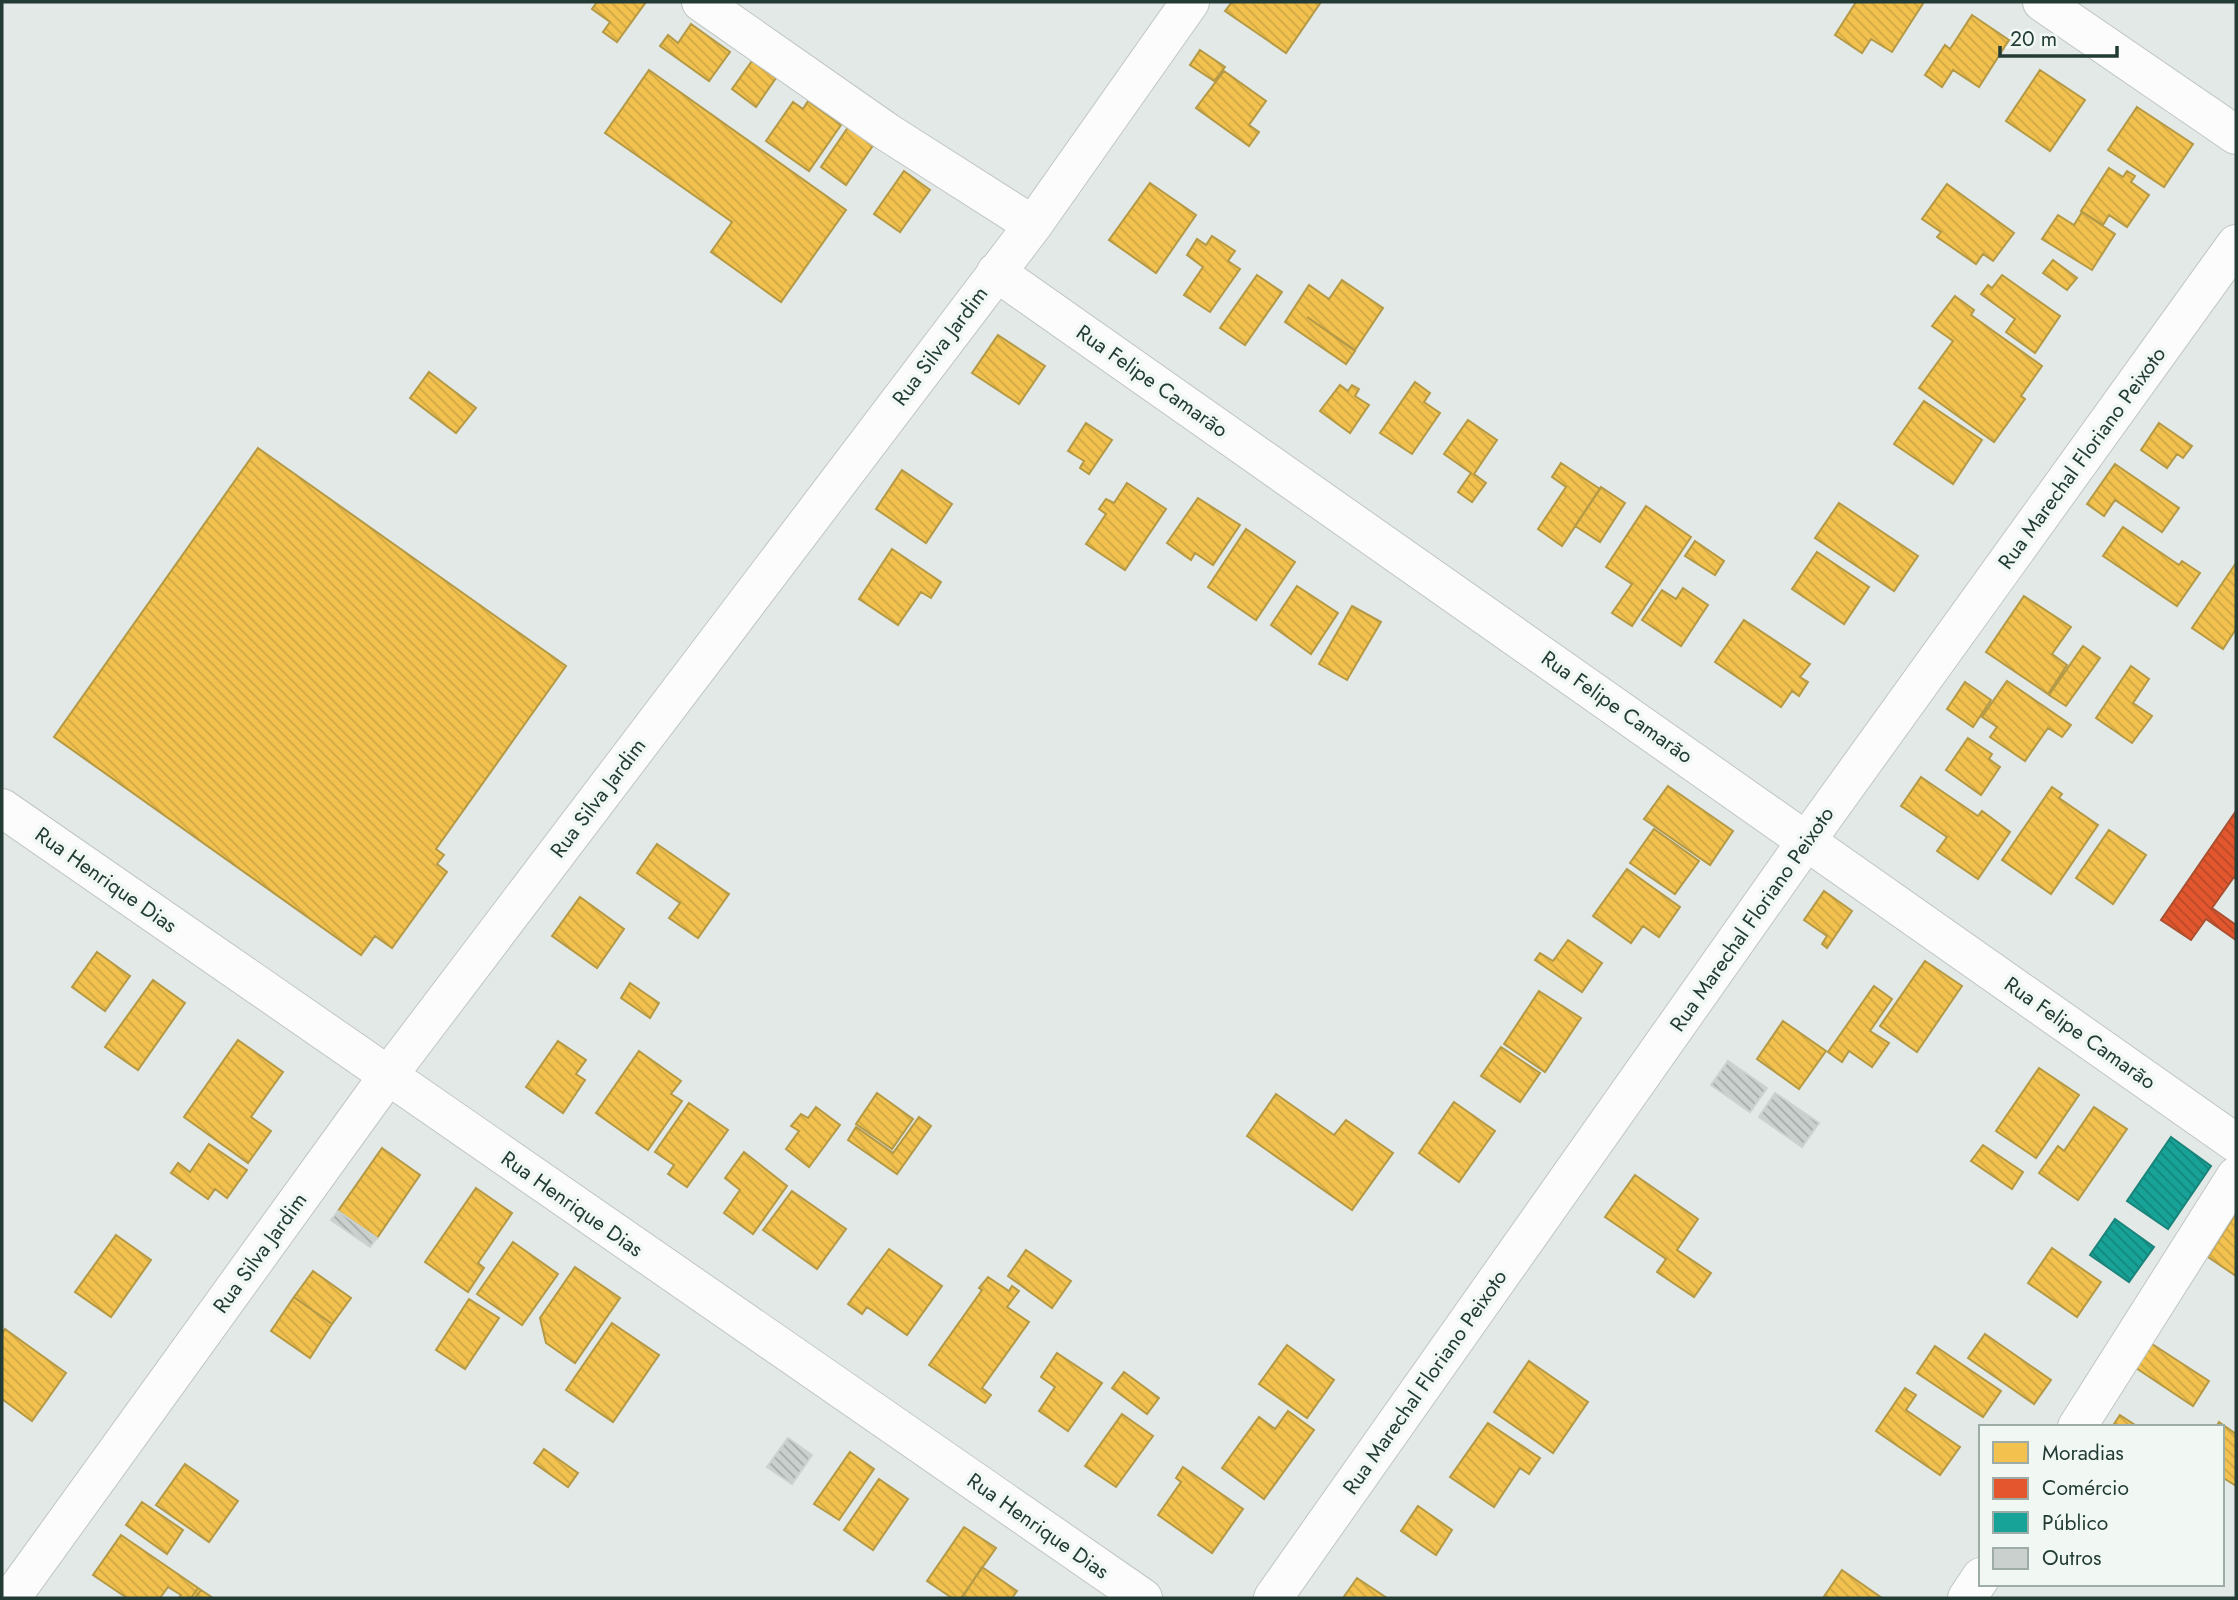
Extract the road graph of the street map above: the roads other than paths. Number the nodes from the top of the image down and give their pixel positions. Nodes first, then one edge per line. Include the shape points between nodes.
1 (701, 2) edge
2 (1190, 2) edge
3 (2042, 2) edge
4 (2236, 135) edge
5 (1032, 225) junction
6 (2236, 244) edge
7 (996, 272) junction
8 (2, 808) edge
9 (1807, 840) junction
10 (387, 1077) junction
11 (2236, 1143) edge
12 (2236, 1176) edge
13 (2078, 1425) edge
14 (1979, 1580) edge
15 (11, 1598) edge
16 (1143, 1598) edge
17 (1273, 1598) edge
18 (1967, 1598) edge

1 - 5 street via 887,132
2 - 5 street, Rua Silva Jardim
3 - 4 street
5 - 7 street, Rua Silva Jardim
6 - 9 street, Rua Marechal Floriano Peixoto
7 - 9 street, Rua Felipe Camarão
7 - 10 street, Rua Silva Jardim
8 - 10 street, Rua Henrique Dias
9 - 11 street, Rua Felipe Camarão
9 - 17 street, Rua Marechal Floriano Peixoto
10 - 15 street, Rua Silva Jardim
10 - 16 street, Rua Henrique Dias
12 - 13 street
14 - 18 street

